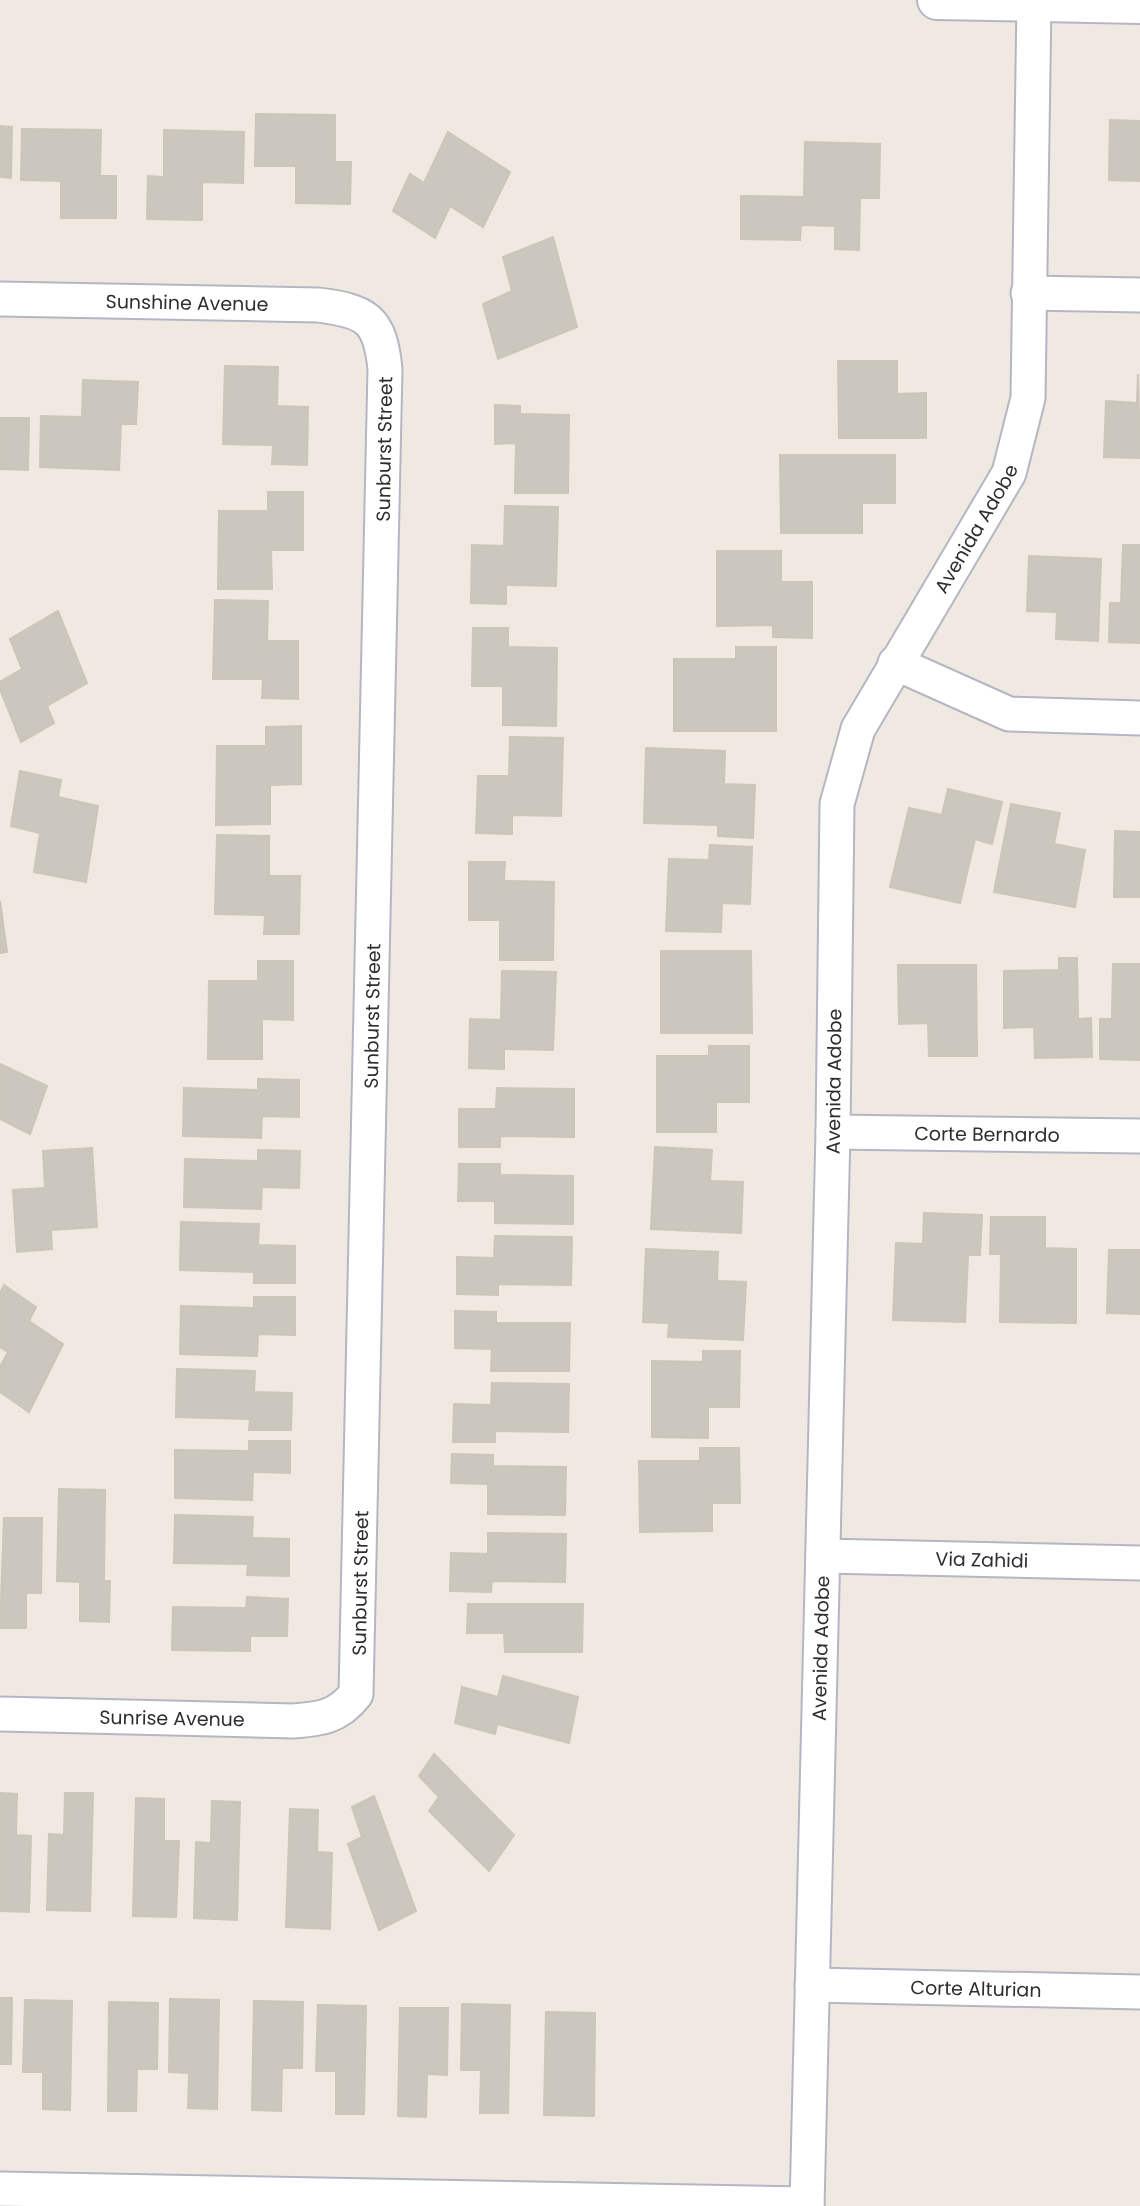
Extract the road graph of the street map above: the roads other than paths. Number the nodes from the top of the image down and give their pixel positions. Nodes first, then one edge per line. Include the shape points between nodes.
1 (937, 0) edge
2 (1034, 2) junction
3 (1140, 4) edge
4 (1028, 293) junction
5 (1140, 295) edge
6 (0, 299) edge
7 (371, 321) joint
8 (895, 663) junction
9 (1140, 718) edge
10 (833, 1132) junction
11 (1140, 1136) edge
12 (823, 1556) junction
13 (1140, 1563) edge
14 (343, 1711) joint
15 (0, 1714) edge
16 (812, 1985) junction
17 (1140, 1992) edge
18 (0, 2189) edge
19 (358, 2201) edge
20 (807, 2205) edge

1 - 2 street
2 - 3 street
2 - 4 street, Avenida Adobe
4 - 5 street
4 - 8 street, Avenida Adobe via 1028,398 1009,473
6 - 7 street, Sunshine Avenue via 318,305 350,309
7 - 14 street, Sunburst Street via 382,340 385,369 359,1664 356,1694
8 - 9 street via 1009,715
8 - 10 street, Avenida Adobe via 858,729 837,804
10 - 11 street, Corte Bernardo
10 - 12 street, Avenida Adobe
12 - 13 street, Via Zahidi
12 - 16 street, Avenida Adobe
14 - 15 street, Sunrise Avenue via 322,1719 293,1721
16 - 17 street, Corte Alturian
16 - 20 street, Avenida Adobe
18 - 19 street
19 - 20 street

